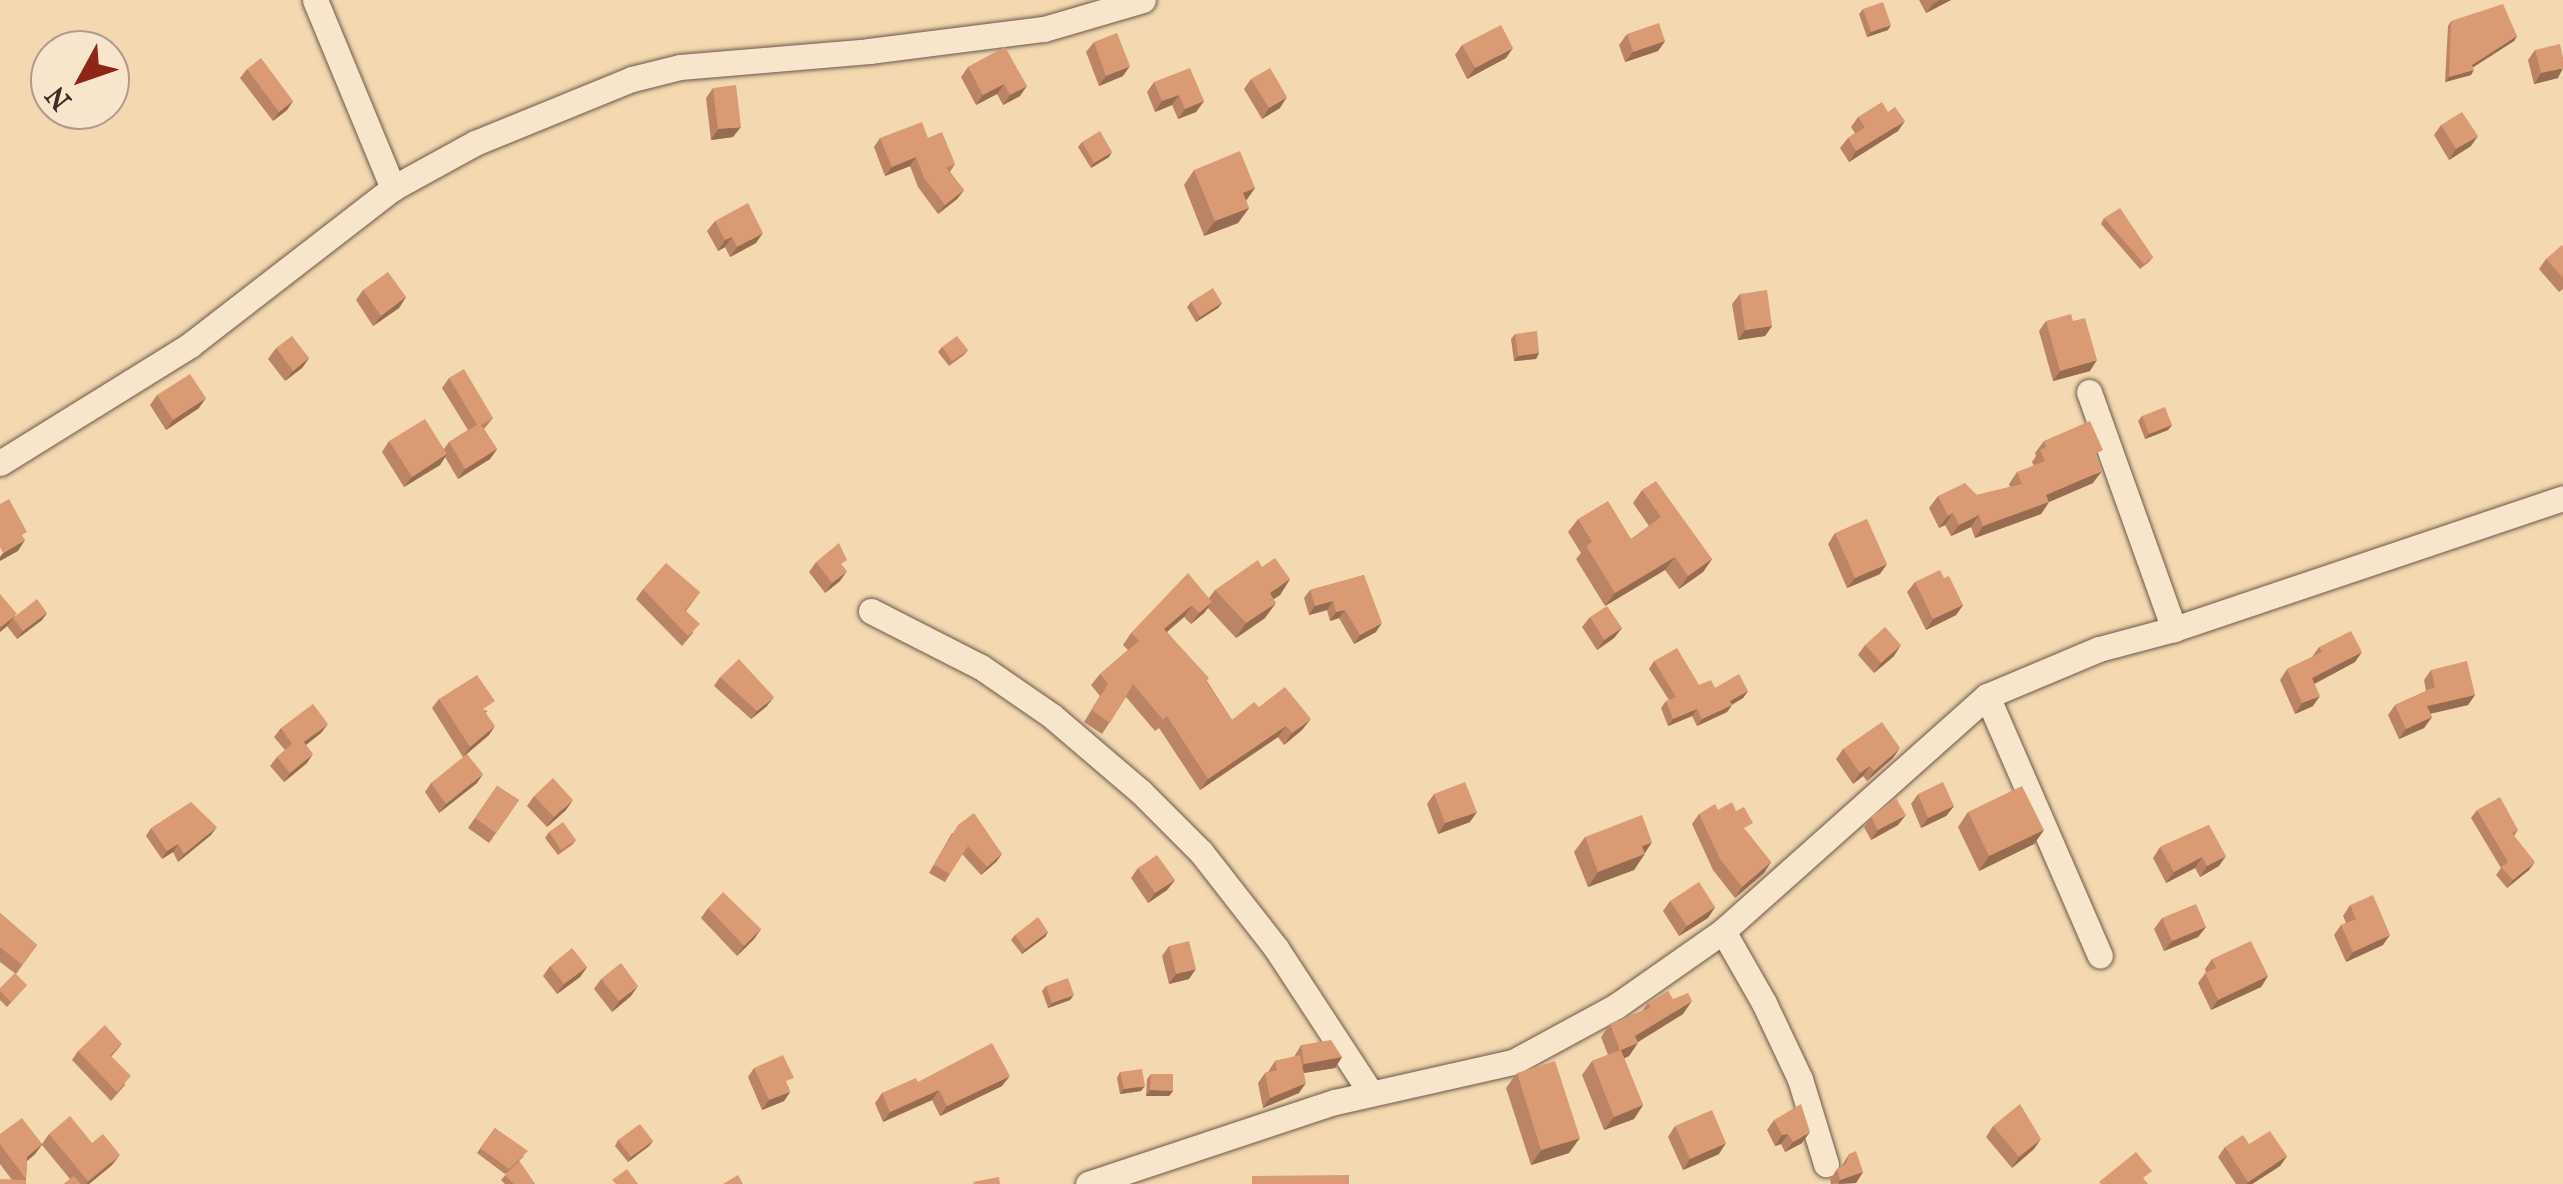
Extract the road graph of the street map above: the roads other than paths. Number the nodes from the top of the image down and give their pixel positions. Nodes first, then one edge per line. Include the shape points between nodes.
1 (315, 0) edge
2 (1143, 0) edge
3 (393, 188) junction
4 (2089, 392) dead end
5 (0, 463) edge
6 (2563, 498) edge
7 (871, 611) dead end
8 (2174, 629) junction
9 (1987, 696) junction
10 (1723, 931) junction
11 (2100, 956) dead end
12 (1371, 1093) junction
13 (1826, 1164) dead end
14 (1088, 1184) edge

1 - 3 street
2 - 3 street via 1044,30 656,70 475,143
3 - 5 street via 190,344
4 - 8 street
6 - 8 street
7 - 12 street via 981,667 1052,716 1141,792 1200,852 1276,948
8 - 9 street via 2100,648
9 - 10 street
9 - 11 street
10 - 12 street via 1616,1006 1513,1062
10 - 13 street via 1800,1079
12 - 14 street

